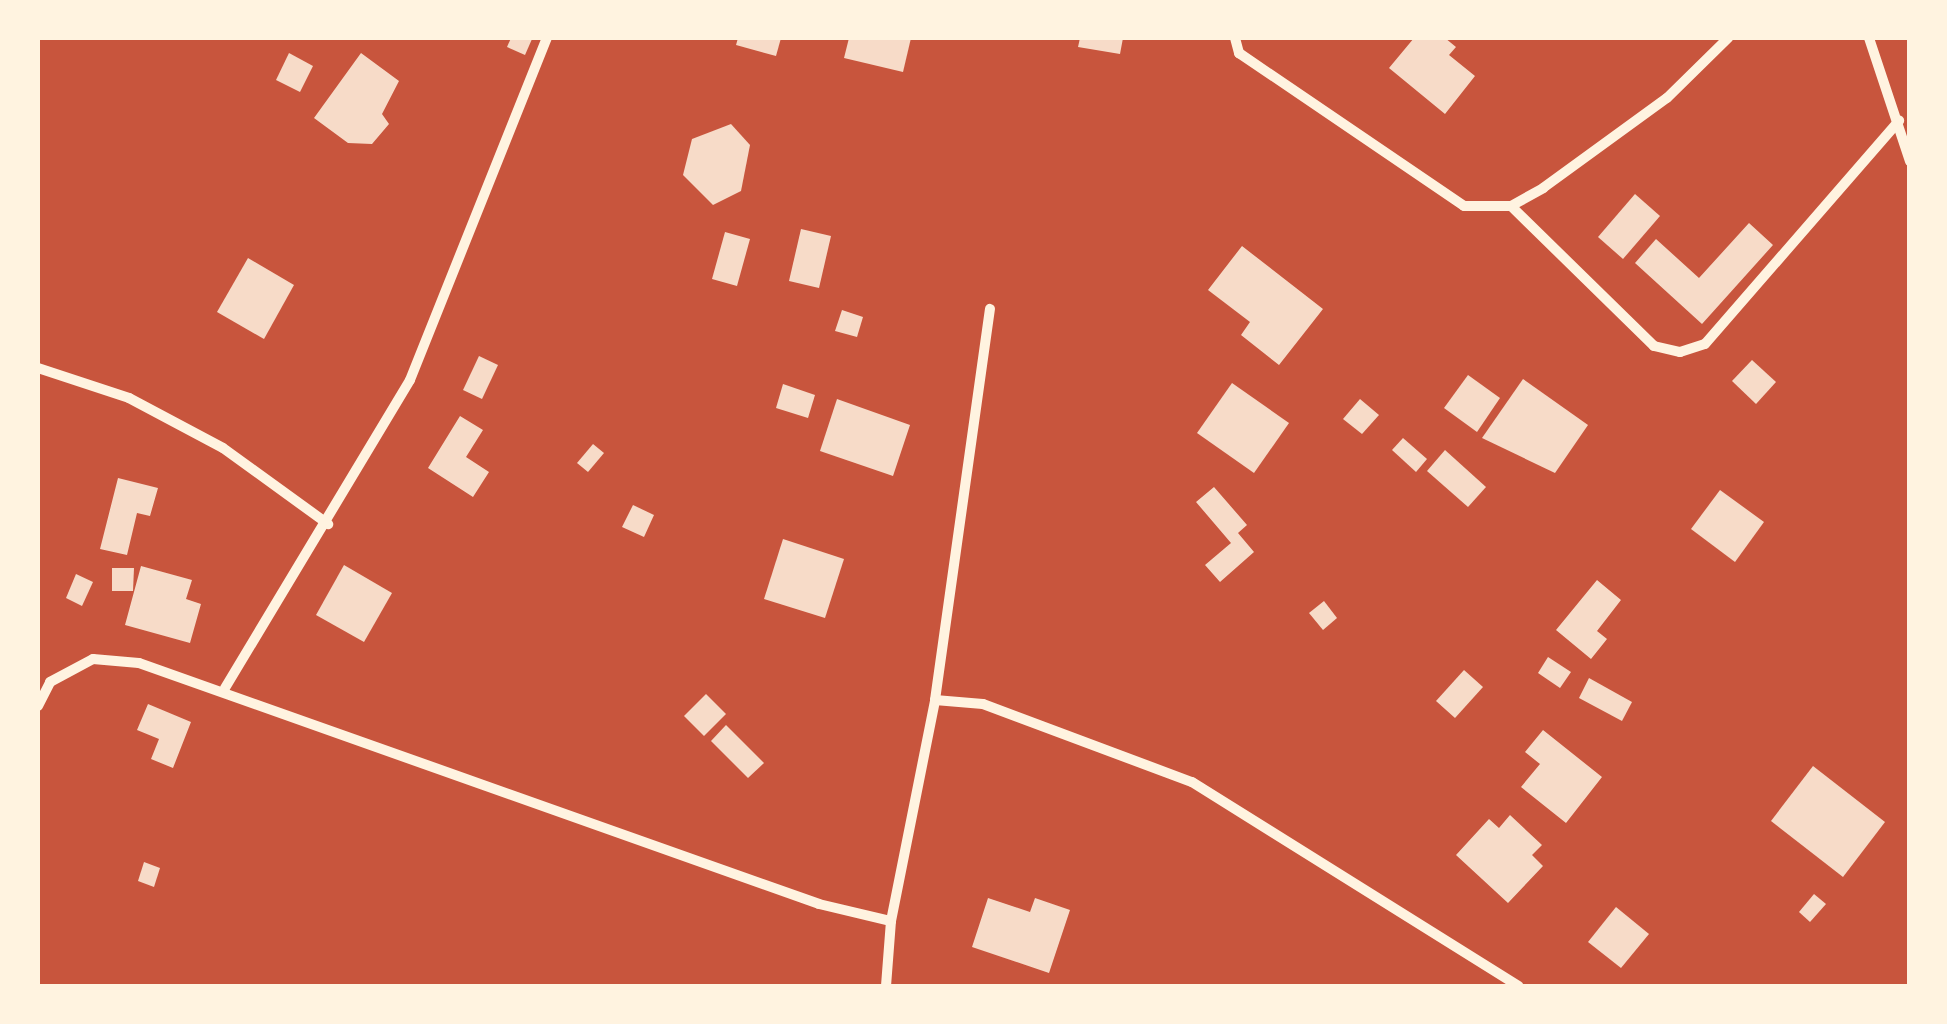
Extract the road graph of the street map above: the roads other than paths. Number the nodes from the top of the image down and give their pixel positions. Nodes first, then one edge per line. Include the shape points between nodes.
1 (546, 38) edge
2 (1235, 38) edge
3 (1728, 38) edge
4 (1869, 38) edge
5 (1899, 122) junction
6 (1910, 162) edge
7 (1511, 206) junction
8 (990, 309) dead end
9 (38, 368) edge
10 (328, 524) junction
11 (225, 688) junction
12 (935, 700) junction
13 (38, 706) edge
14 (891, 920) junction
15 (886, 986) edge
16 (1518, 986) edge

1 - 10 street via 410,380
2 - 7 street via 1239,53 1464,206
3 - 7 street via 1667,98
4 - 5 street
5 - 6 street
5 - 7 street via 1705,344 1680,352 1654,346
8 - 12 street
9 - 10 street via 128,398 222,448
10 - 11 street
11 - 13 street via 94,659 50,682
11 - 14 street via 819,904
12 - 14 street
12 - 16 street via 1017,715 1192,782
14 - 15 street

